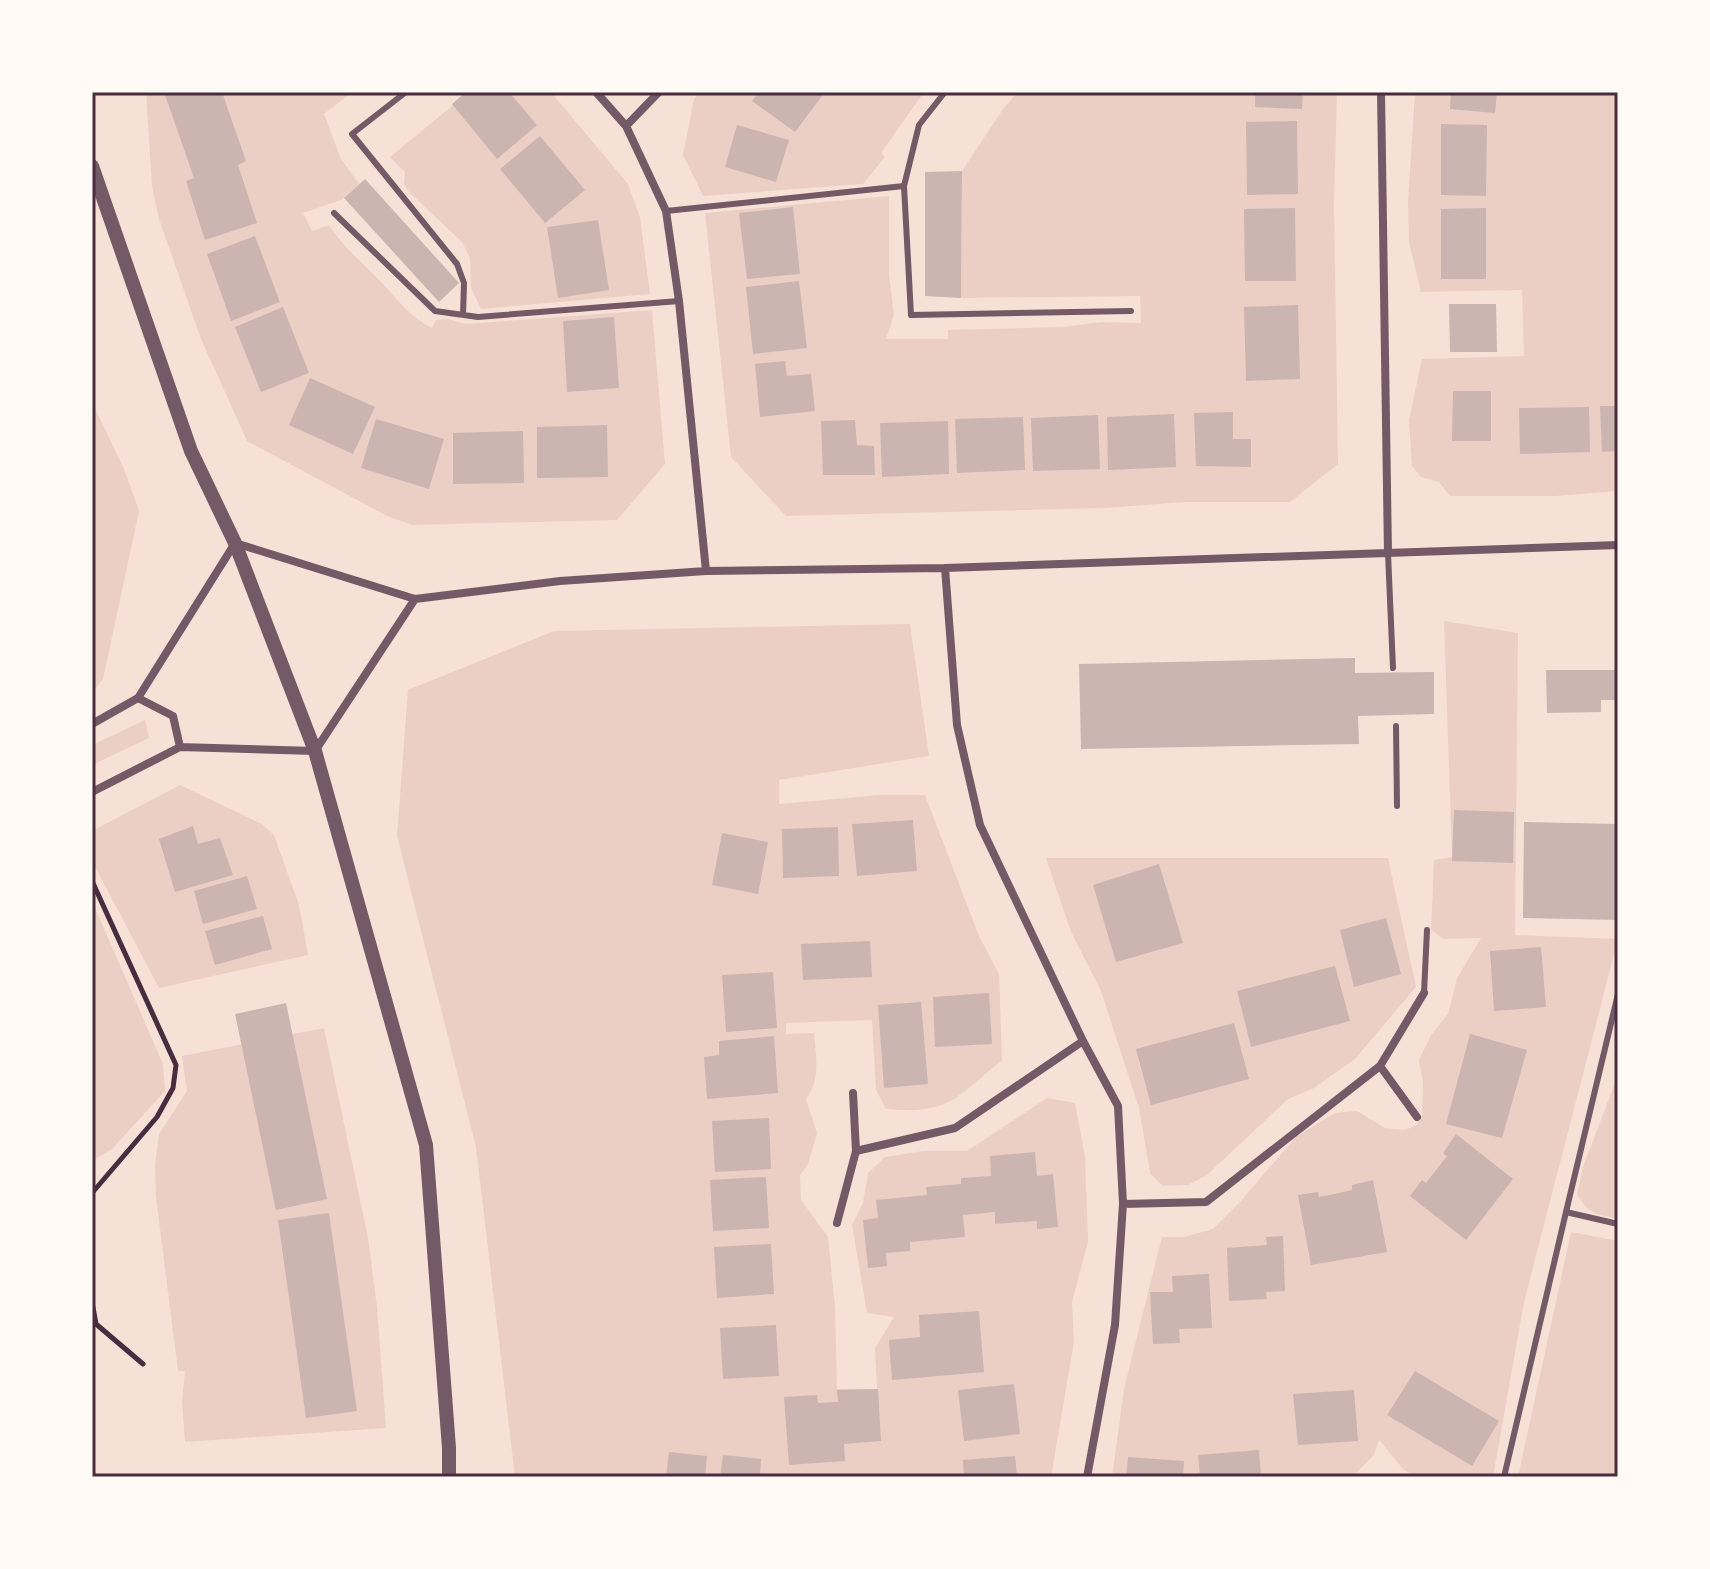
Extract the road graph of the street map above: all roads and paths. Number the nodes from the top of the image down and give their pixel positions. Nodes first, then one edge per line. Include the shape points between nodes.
1 (406, 92) edge
2 (596, 92) edge
3 (659, 92) edge
4 (945, 92) edge
5 (1381, 92) edge
6 (626, 126) junction
7 (92, 166) edge
8 (904, 186) junction
9 (666, 211) junction
10 (334, 213) dead end
11 (679, 301) junction
12 (1131, 311) dead end
13 (463, 315) junction
14 (235, 543) junction
15 (1618, 545) edge
16 (1388, 554) junction
17 (945, 568) junction
18 (706, 571) junction
19 (415, 599) junction
20 (1393, 668) dead end
21 (138, 698) junction
22 (92, 724) edge
23 (1396, 726) dead end
24 (180, 747) junction
25 (315, 751) junction
26 (92, 792) edge
27 (1397, 806) dead end
28 (92, 881) edge
29 (1427, 930) dead end
30 (1424, 993) joint
31 (1618, 994) edge
32 (1083, 1041) junction
33 (1380, 1066) junction
34 (853, 1093) dead end
35 (1417, 1117) dead end
36 (856, 1151) junction
37 (92, 1193) edge
38 (1123, 1204) junction
39 (1566, 1212) junction
40 (837, 1223) dead end
41 (1618, 1224) edge
42 (92, 1302) edge
43 (143, 1364) dead end
44 (449, 1477) edge
45 (1087, 1477) edge
46 (1504, 1477) edge

1 - 13 lane via 352,134 457,264 464,283
2 - 6 street
3 - 6 street
4 - 8 lane via 919,125
5 - 16 street
6 - 9 street
7 - 14 street via 191,451
8 - 9 lane
8 - 12 lane via 911,315
9 - 11 street
10 - 13 lane via 435,311
11 - 13 lane
11 - 18 street
14 - 19 street
14 - 21 street
14 - 25 street
15 - 16 street
16 - 17 street
16 - 20 lane
17 - 18 street
17 - 32 street via 957,725 980,825
18 - 19 street via 560,581
19 - 25 street
21 - 22 street
21 - 24 street via 173,716
23 - 27 lane
24 - 25 street
24 - 26 street
25 - 44 street via 426,1145
28 - 37 path via 176,1065 173,1088 157,1117
29 - 30 lane
30 - 33 street
31 - 39 lane
32 - 36 street via 955,1128
32 - 38 street via 1118,1106
33 - 35 street
33 - 38 street via 1206,1202
34 - 36 street
36 - 40 street
38 - 45 street via 1115,1325
39 - 41 lane
39 - 46 lane
42 - 43 path via 96,1324

